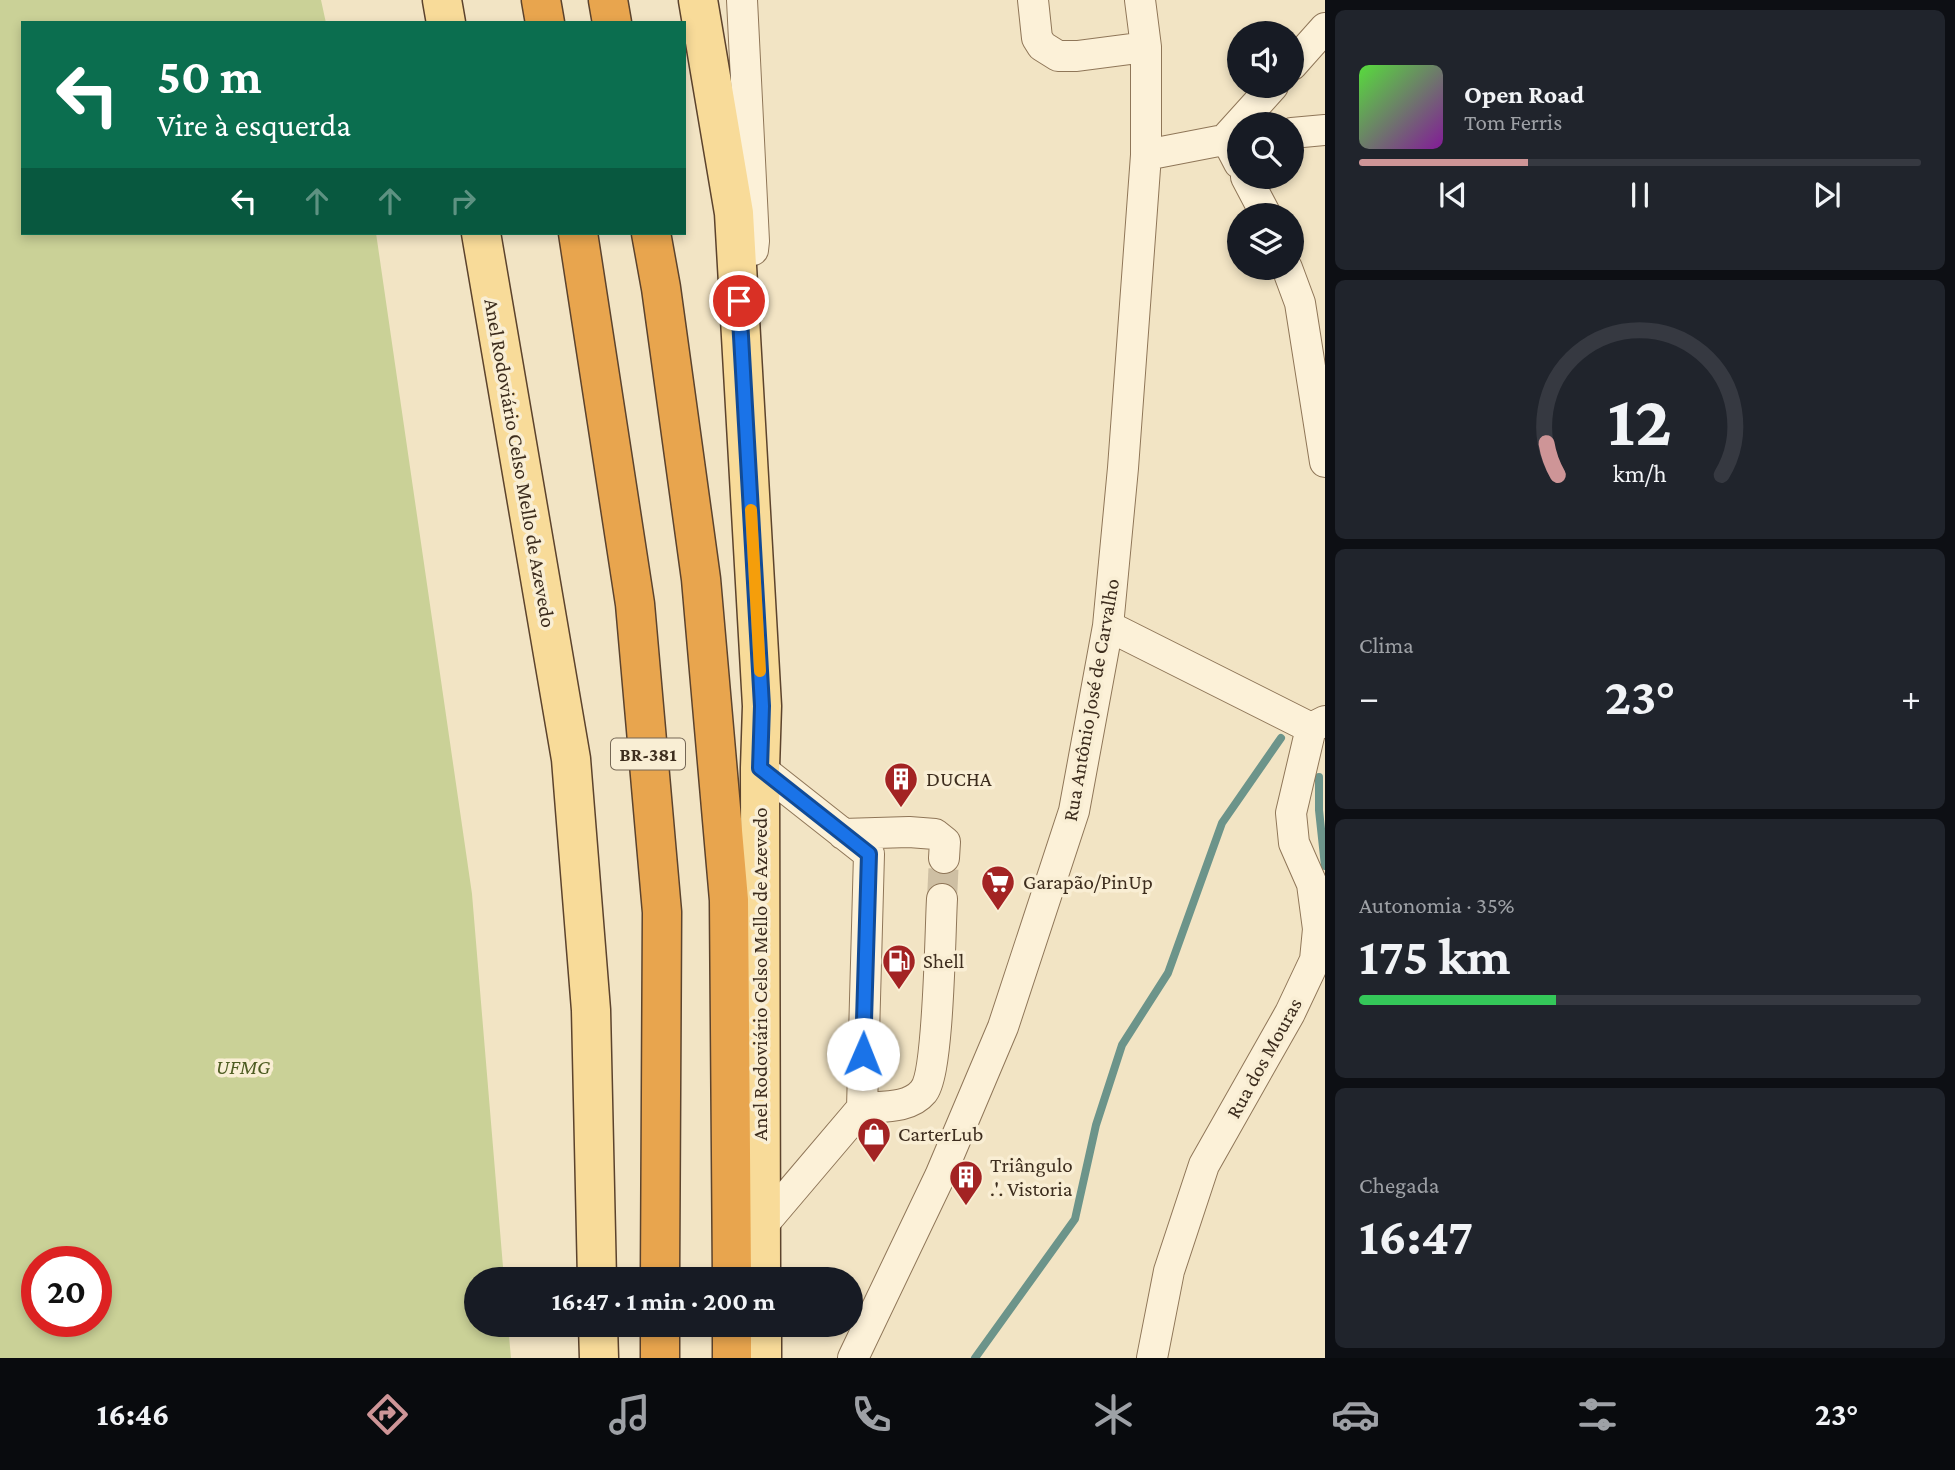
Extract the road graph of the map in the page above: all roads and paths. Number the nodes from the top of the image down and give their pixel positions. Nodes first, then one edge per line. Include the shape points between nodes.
1 (442, 0) edge
2 (541, 0) edge
3 (608, 0) edge
4 (698, 0) edge
5 (742, 0) edge
6 (1033, 0) edge
7 (1140, 0) edge
8 (446, 21) edge
9 (545, 21) edge
10 (612, 21) edge
11 (1325, 27) edge
12 (1146, 47) junction
13 (1304, 51) edge
14 (1325, 130) edge
15 (1304, 132) edge
16 (1227, 147) edge
17 (1146, 155) junction
18 (481, 235) edge
19 (578, 235) edge
20 (651, 235) edge
21 (1291, 280) edge
22 (739, 301) junction
23 (1300, 303) junction
24 (1325, 320) edge
25 (1325, 462) edge
26 (1108, 626) junction
27 (1318, 724) edge
28 (760, 768) junction
29 (843, 834) junction
30 (944, 858) tunnel mouth
31 (942, 899) tunnel mouth
32 (862, 1108) junction
33 (761, 1227) junction
34 (597, 1267) edge
35 (660, 1267) edge
36 (732, 1267) edge
37 (761, 1267) edge
38 (598, 1337) edge
39 (660, 1337) edge
40 (732, 1337) edge
41 (762, 1337) edge
42 (598, 1358) edge
43 (660, 1358) edge
44 (732, 1358) edge
45 (762, 1358) edge
46 (853, 1358) edge
47 (1152, 1358) edge

1 - 8 main road
2 - 9 highway
3 - 10 highway
4 - 22 main road, Anel Rodoviário Celso Mello de Azevedo via 734,214
5 - 22 street via 754,241
6 - 12 street via 1037,38 1058,56
7 - 12 street, Rua Antônio José de Carvalho
11 - 13 street
12 - 17 street, Rua Antônio José de Carvalho
14 - 15 street
16 - 17 street
17 - 26 street, Rua Antônio José de Carvalho
18 - 34 main road, Anel Rodoviário Celso Mello de Azevedo via 571,759 591,1010
19 - 35 highway, BR-381 via 635,604 661,898
20 - 36 highway, Anel Rodoviário Celso Mello de Azevedo / BR-381 via 701,579 729,900
21 - 23 street
22 - 28 main road, Anel Rodoviário Celso Mello de Azevedo via 762,706
23 - 24 street
23 - 25 street
26 - 27 street
26 - 46 street, Rua Antônio José de Carvalho via 1074,811 1003,1027 940,1176
27 - 47 street, Rua dos Mouras via 1291,813 1294,843 1312,884 1318,929 1315,960 1204,1165 1169,1271
28 - 29 street
28 - 33 main road, Anel Rodoviário Celso Mello de Azevedo
29 - 30 street via 935,834 945,842
29 - 32 street via 869,854
31 - 32 street via 933,1062 924,1092 909,1103
32 - 33 street
33 - 37 main road, Anel Rodoviário Celso Mello de Azevedo
38 - 42 main road
39 - 43 highway
40 - 44 highway
41 - 45 main road

